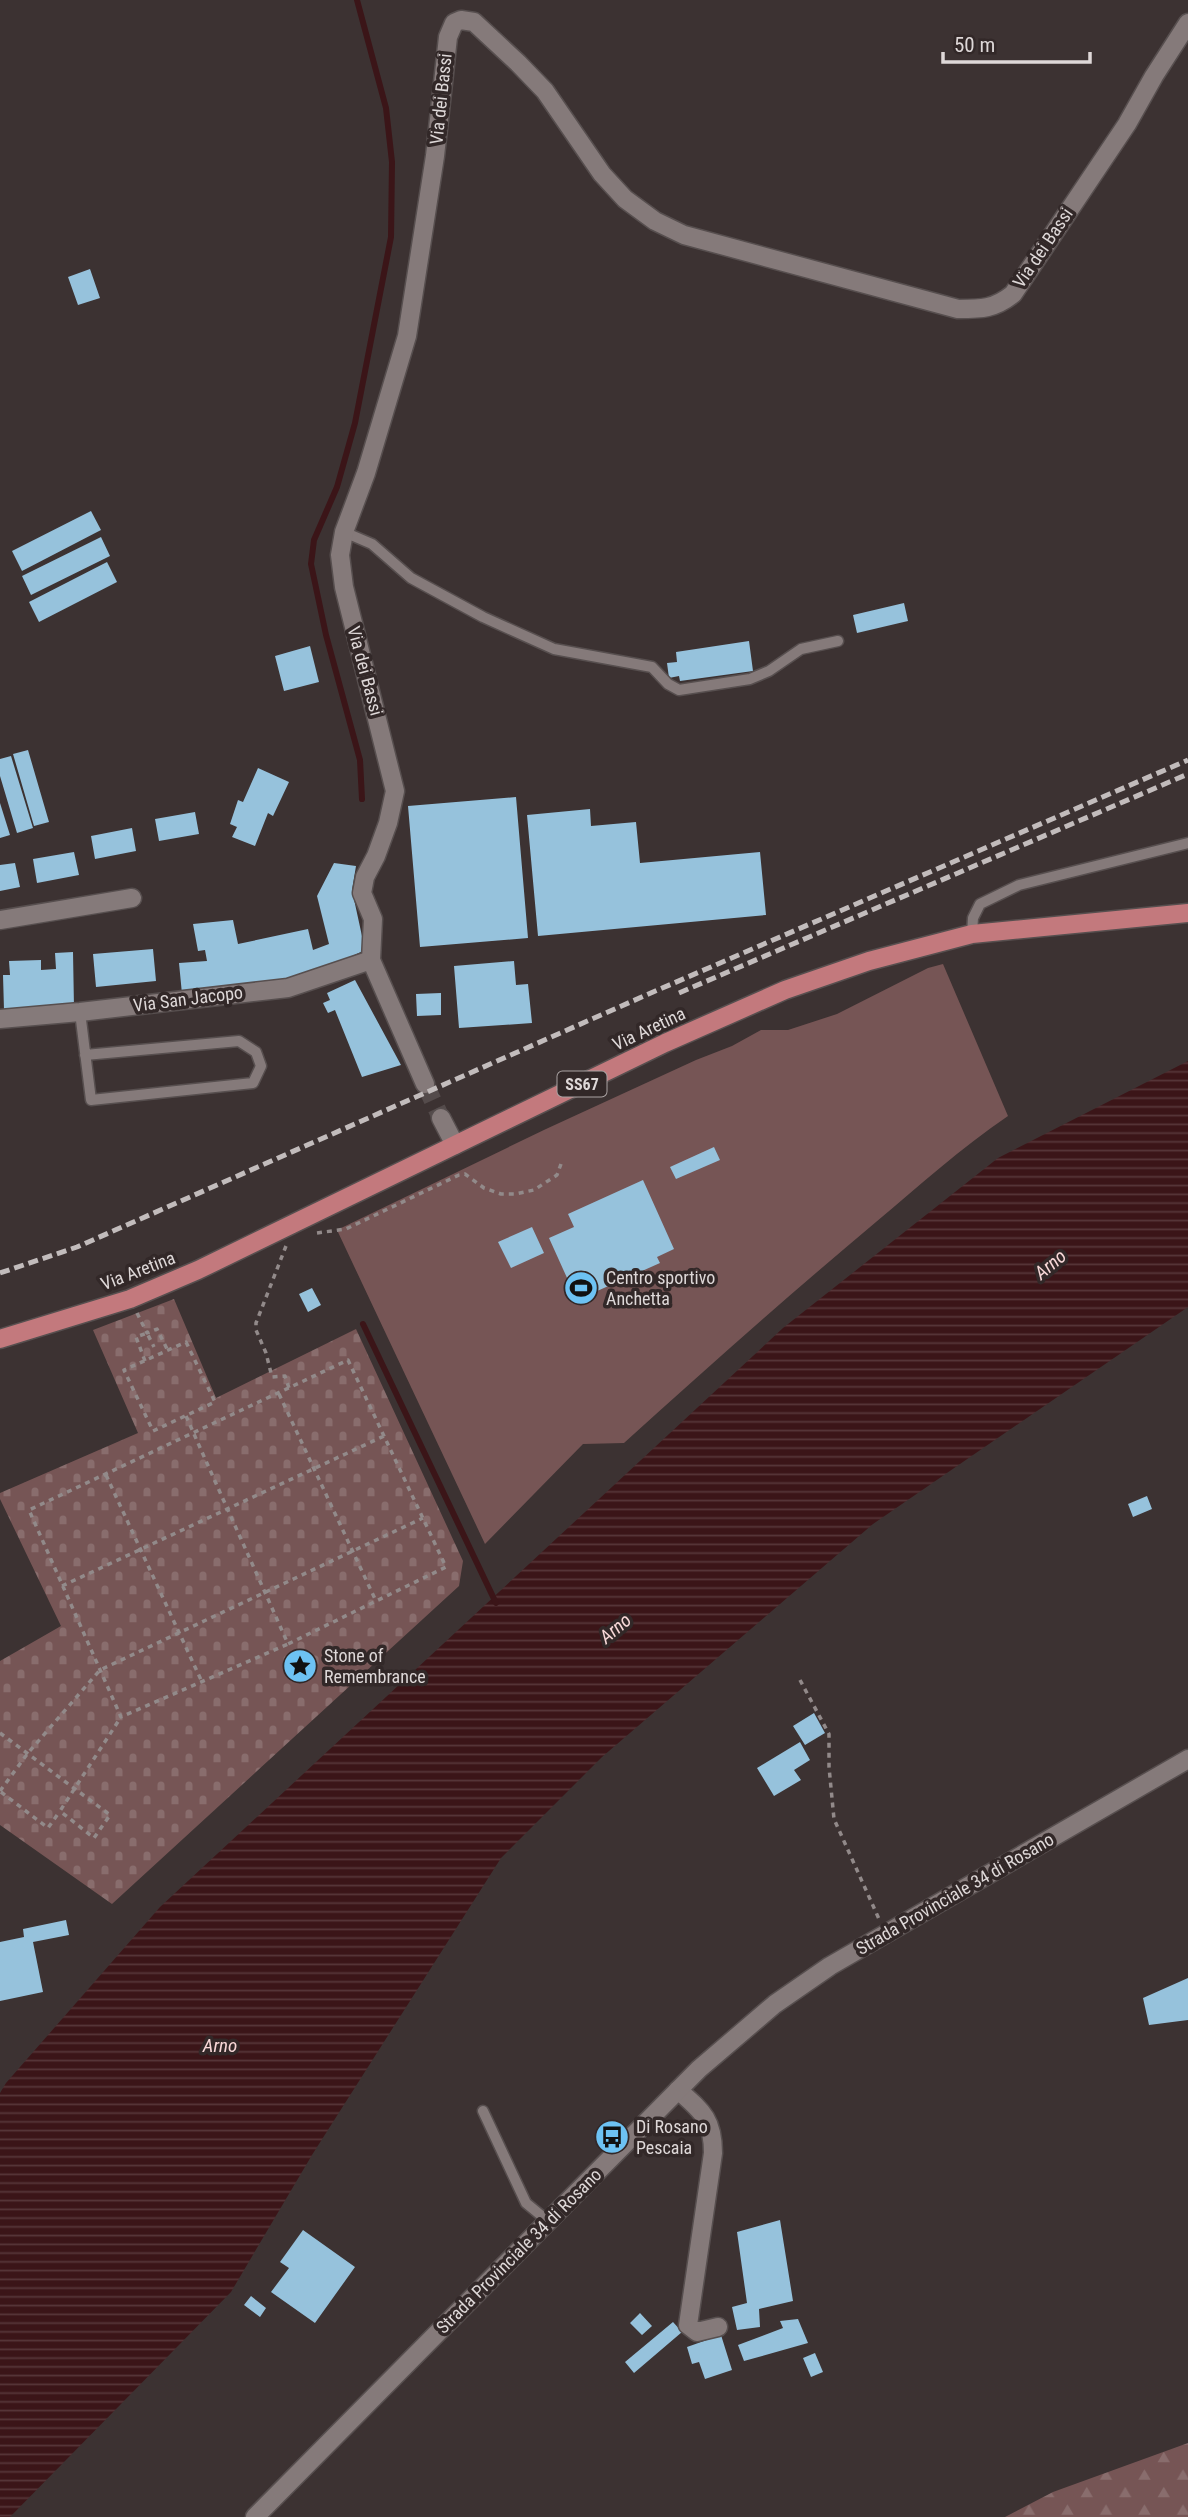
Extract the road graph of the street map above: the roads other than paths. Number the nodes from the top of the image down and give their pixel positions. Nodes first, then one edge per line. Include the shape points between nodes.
1 (1188, 23) edge
2 (344, 532) junction
3 (838, 641) dead end
4 (1188, 843) edge
5 (132, 898) dead end
6 (1188, 913) edge
7 (0, 920) edge
8 (972, 934) junction
9 (371, 960) junction
10 (80, 1012) junction
11 (0, 1019) edge
12 (85, 1055) junction
13 (425, 1084) tunnel mouth
14 (441, 1118) tunnel mouth
15 (455, 1145) junction
16 (0, 1339) edge
17 (1188, 1759) edge
18 (678, 2090) junction
19 (484, 2111) dead end
20 (549, 2222) junction
21 (718, 2327) dead end
22 (256, 2517) edge

1 - 2 street, Via dei Bassi via 1127,124 1013,294 981,309 958,309 684,235 655,221 602,174 545,91 518,63 474,22 454,23 448,37 407,336
2 - 3 lane via 372,544 411,578 482,617 554,649 652,667 679,690 750,679 801,649
2 - 9 street, Via dei Bassi via 340,555 344,587 395,791 362,893 373,919
4 - 8 lane via 1019,885 980,904
5 - 7 street
6 - 8 main road, Via Aretina / SS67
8 - 15 main road, Via Aretina / SS67 via 869,961 785,990
9 - 10 street, Via San Jacopo via 288,988
9 - 13 street, Via dei Bassi
10 - 11 street, Via San Jacopo
10 - 12 lane
12 - 12 lane via 91,1100 253,1083 261,1066 256,1052 239,1041
14 - 15 street
15 - 16 main road, Via Aretina / SS67 via 131,1299
17 - 18 street, Strada Provinciale 34 di Rosano via 830,1966 775,2004
18 - 20 street, Strada Provinciale 34 di Rosano
18 - 21 street via 705,2115 713,2134 688,2325 697,2332
19 - 20 lane via 526,2203
20 - 22 street, Strada Provinciale 34 di Rosano

